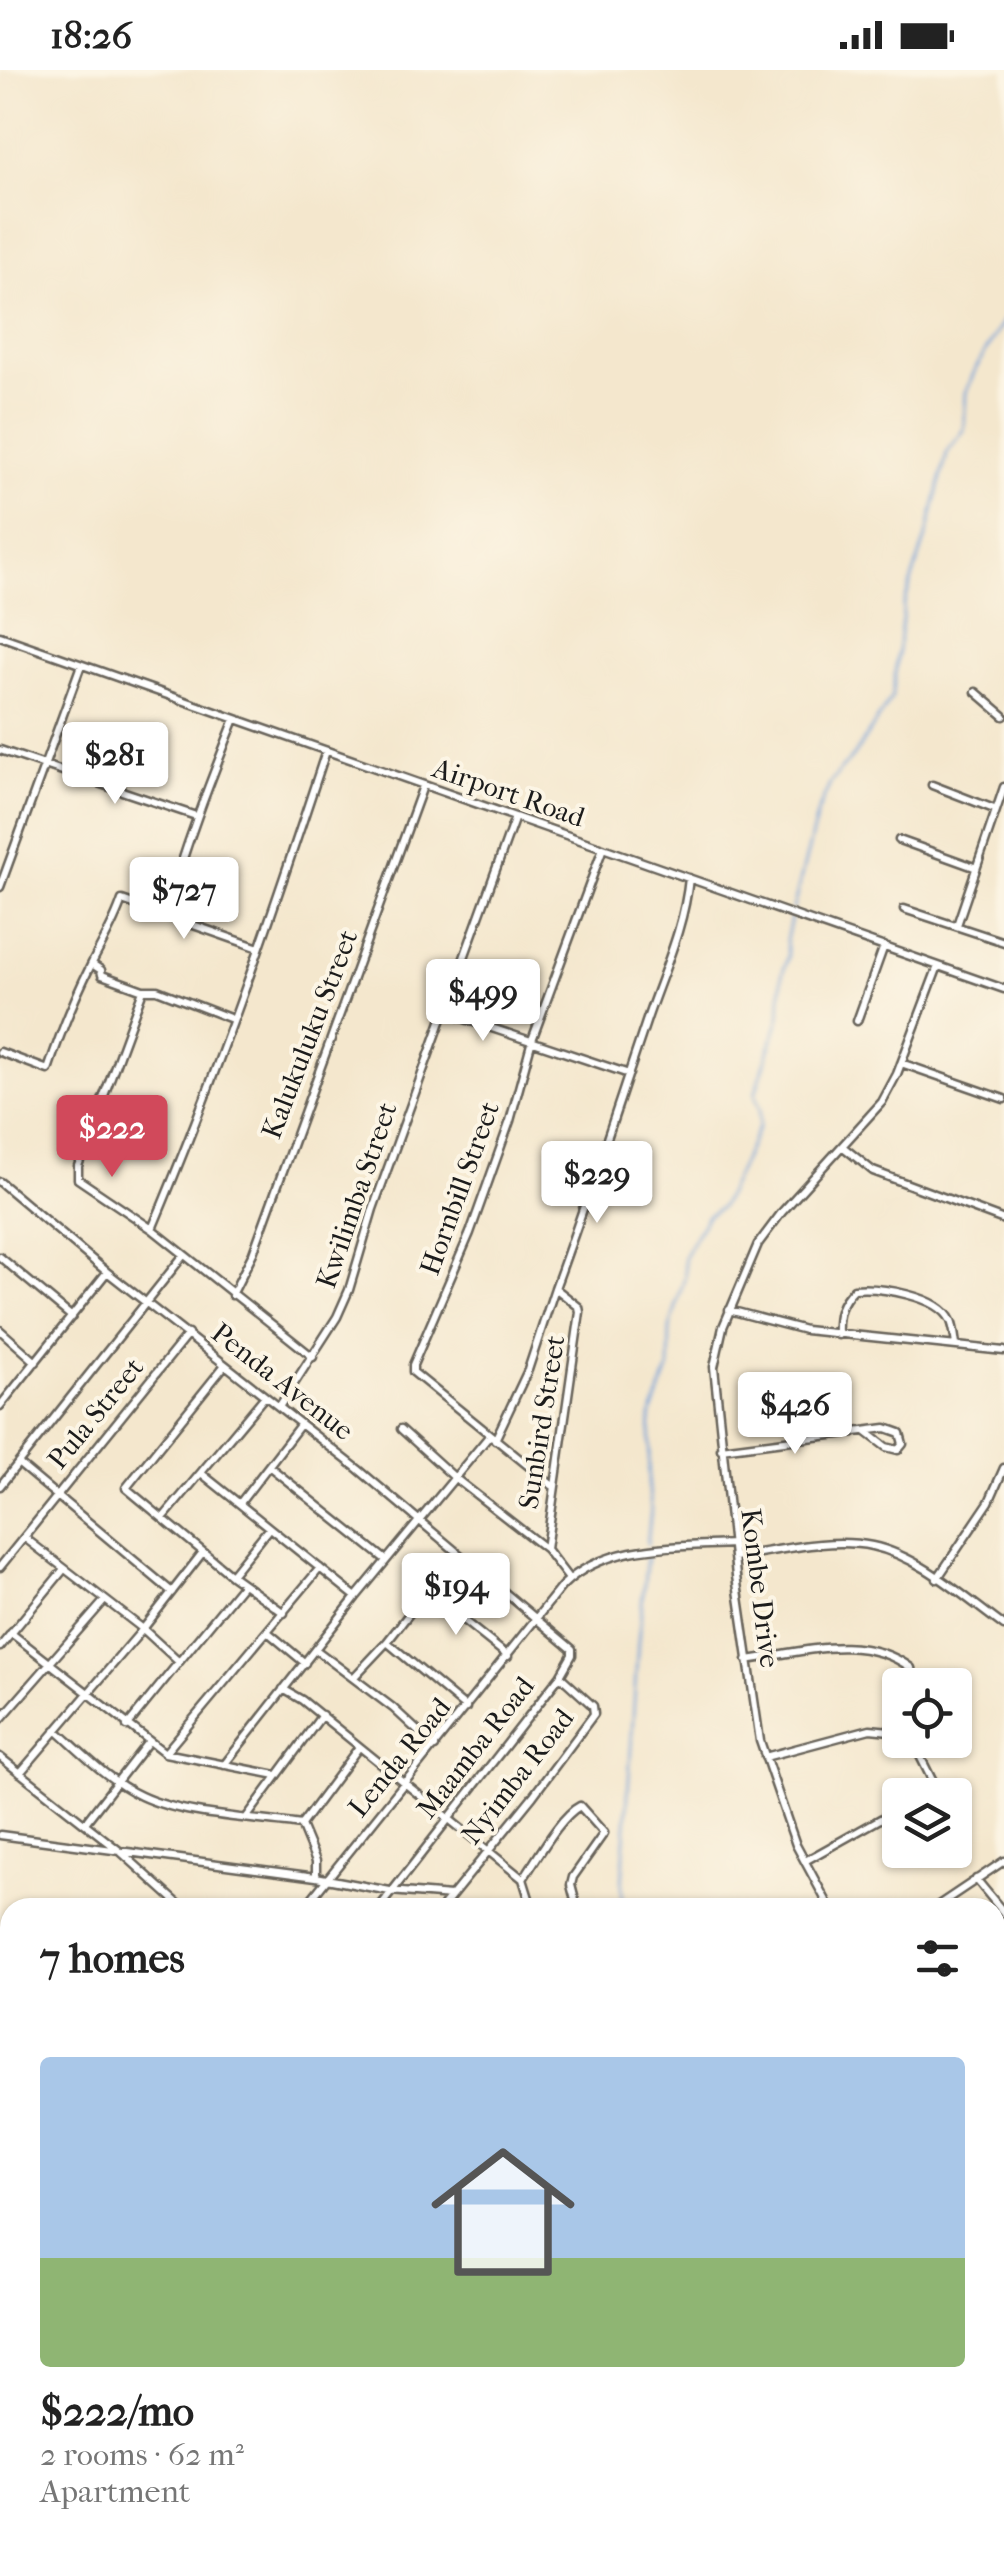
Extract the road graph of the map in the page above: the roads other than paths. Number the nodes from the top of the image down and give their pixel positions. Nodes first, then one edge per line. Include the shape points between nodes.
1 (0, 636) edge
2 (81, 665) junction
3 (976, 692) dead end
4 (1004, 716) edge
5 (234, 719) junction
6 (0, 750) edge
7 (326, 751) junction
8 (42, 767) junction
9 (423, 786) junction
10 (932, 786) dead end
11 (1004, 786) edge
12 (994, 809) junction
13 (196, 816) junction
14 (515, 818) junction
15 (900, 840) dead end
16 (604, 848) junction
17 (974, 867) junction
18 (689, 878) junction
19 (0, 887) edge
20 (904, 909) dead end
21 (165, 916) junction
22 (957, 925) junction
23 (1004, 942) edge
24 (884, 946) junction
25 (259, 948) junction
26 (92, 964) junction
27 (938, 966) junction
28 (1004, 989) edge
29 (143, 990) junction
30 (444, 1012) junction
31 (232, 1019) junction
32 (857, 1022) dead end
33 (532, 1040) junction
34 (0, 1052) edge
35 (901, 1063) junction
36 (629, 1074) junction
37 (1004, 1099) edge
38 (842, 1146) junction
39 (0, 1182) edge
40 (1004, 1220) edge
41 (152, 1229) junction
42 (182, 1256) junction
43 (0, 1257) edge
44 (106, 1272) junction
45 (555, 1288) junction
46 (232, 1294) junction
47 (146, 1300) junction
48 (730, 1310) junction
49 (72, 1317) junction
50 (0, 1330) edge
51 (188, 1334) junction
52 (838, 1335) junction
53 (956, 1346) junction
54 (1004, 1351) edge
55 (313, 1357) junction
56 (36, 1362) junction
57 (225, 1365) junction
58 (266, 1396) junction
59 (0, 1406) edge
60 (278, 1406) junction
61 (300, 1425) junction
62 (401, 1429) dead end
63 (865, 1431) junction
64 (492, 1438) junction
65 (721, 1449) junction
66 (18, 1464) junction
67 (270, 1466) junction
68 (1004, 1468) edge
69 (201, 1473) junction
70 (455, 1478) junction
71 (0, 1486) edge
72 (553, 1486) junction
73 (58, 1495) junction
74 (240, 1504) junction
75 (162, 1518) junction
76 (420, 1522) junction
77 (269, 1528) junction
78 (25, 1538) junction
79 (732, 1544) junction
80 (546, 1549) junction
81 (203, 1552) junction
82 (456, 1554) junction
83 (734, 1557) junction
84 (386, 1561) junction
85 (0, 1568) edge
86 (320, 1568) junction
87 (64, 1569) junction
88 (231, 1576) junction
89 (570, 1579) junction
90 (937, 1579) junction
91 (243, 1584) junction
92 (172, 1592) junction
93 (428, 1592) junction
94 (356, 1597) junction
95 (104, 1600) junction
96 (284, 1613) junction
97 (536, 1619) junction
98 (1004, 1626) edge
99 (144, 1630) junction
100 (269, 1632) junction
101 (11, 1633) junction
102 (387, 1642) junction
103 (0, 1647) edge
104 (316, 1650) junction
105 (508, 1656) junction
106 (747, 1660) junction
107 (51, 1662) junction
108 (178, 1662) junction
109 (305, 1663) junction
110 (911, 1668) edge
111 (560, 1676) junction
112 (354, 1677) junction
113 (283, 1689) junction
114 (87, 1692) junction
115 (467, 1709) junction
116 (322, 1715) junction
117 (0, 1720) edge
118 (128, 1726) junction
119 (56, 1730) junction
120 (882, 1730) edge
121 (148, 1742) junction
122 (359, 1747) junction
123 (436, 1748) junction
124 (165, 1753) junction
125 (0, 1757) edge
126 (764, 1757) junction
127 (224, 1765) junction
128 (20, 1773) junction
129 (276, 1775) junction
130 (116, 1782) junction
131 (406, 1784) junction
132 (247, 1817) junction
133 (882, 1818) edge
134 (447, 1820) junction
135 (84, 1823) junction
136 (302, 1825) junction
137 (0, 1836) edge
138 (488, 1850) junction
139 (121, 1852) junction
140 (1004, 1860) edge
141 (804, 1861) junction
142 (316, 1877) junction
143 (330, 1879) junction
144 (523, 1879) junction
145 (976, 1880) junction
146 (390, 1891) junction
147 (451, 1896) joint
148 (171, 1898) edge
149 (313, 1898) edge
150 (386, 1898) edge
151 (529, 1898) edge
152 (574, 1898) edge
153 (824, 1898) edge
154 (949, 1898) edge
155 (991, 1898) edge

1 - 2 street, Airport Road
2 - 5 street, Airport Road
2 - 8 street
3 - 4 street
5 - 7 street, Airport Road
5 - 13 street
6 - 8 street
7 - 9 street, Airport Road
7 - 25 street
8 - 13 street
8 - 19 street
9 - 14 street, Airport Road
9 - 46 street, Kalukuluku Street via 254,1253
10 - 12 street
11 - 12 street
12 - 17 street
13 - 21 street
14 - 16 street, Airport Road
14 - 30 street, Kwilimba Street
15 - 17 street
16 - 18 street, Airport Road
16 - 33 street, Hornbill Street
17 - 22 street
18 - 24 street, Airport Road
18 - 36 street via 687,907
20 - 22 street
21 - 25 street
21 - 26 street via 122,900
22 - 23 street
24 - 27 street, Airport Road
24 - 32 street
25 - 31 street
26 - 29 street via 102,975
26 - 34 street via 48,1070
27 - 28 street, Airport Road
27 - 35 street, Kombe Drive
29 - 31 street
29 - 41 street via 77,1174 82,1184
30 - 33 street
30 - 55 street, Kwilimba Street via 348,1290
31 - 41 street
33 - 36 street
33 - 64 street, Hornbill Street via 470,1233 413,1365 419,1379
35 - 37 street
35 - 38 street, Kombe Drive via 882,1102
36 - 45 street
38 - 40 street via 872,1171
38 - 48 street, Kombe Drive via 767,1230
39 - 44 street, Penda Avenue
41 - 42 street
42 - 46 street
42 - 47 street
43 - 49 street
44 - 47 street, Penda Avenue
44 - 49 street
45 - 64 street via 528,1370
45 - 72 street, Sunbird Street via 580,1312
46 - 55 street
47 - 51 street, Penda Avenue
47 - 66 street
48 - 52 street
48 - 65 street, Kombe Drive via 714,1366
49 - 56 street
50 - 56 street
51 - 57 street, Penda Avenue
51 - 73 street, Pula Street
52 - 53 street
52 - 53 street via 842,1302 854,1289 873,1287 945,1312
53 - 54 street
55 - 60 street, Kwilimba Street
56 - 59 street
57 - 58 street, Penda Avenue
57 - 75 street via 126,1488
58 - 60 street, Penda Avenue
58 - 69 street
60 - 61 street, Penda Avenue
61 - 67 street
61 - 76 street, Penda Avenue
62 - 70 street
63 - 63 street via 892,1428 903,1444 898,1450 886,1447
63 - 65 street
64 - 70 street
64 - 72 street, Hornbill Street
65 - 79 street, Kombe Drive
66 - 71 street
66 - 73 street
67 - 74 street
67 - 84 street
68 - 90 street via 990,1502
69 - 74 street
69 - 75 street
70 - 76 street
70 - 80 street
72 - 80 street, Sunbird Street
73 - 78 street, Pula Street
73 - 92 street
74 - 77 street
75 - 81 street
76 - 82 street, Penda Avenue
76 - 84 street
77 - 86 street
77 - 88 street
78 - 85 street, Pula Street
78 - 87 street
79 - 83 street, Kombe Drive
79 - 89 street, Lenda Road via 616,1554
80 - 89 street, Sunbird Street
81 - 88 street
81 - 92 street
82 - 93 street
82 - 97 street, Penda Avenue
83 - 90 street via 833,1544 872,1546
83 - 106 street, Kombe Drive
84 - 94 street
86 - 94 street
86 - 96 street
87 - 95 street
87 - 101 street
88 - 91 street
89 - 97 street, Lenda Road
90 - 98 street
91 - 96 street
91 - 108 street
92 - 99 street
93 - 102 street
93 - 105 street
94 - 104 street
95 - 99 street
95 - 107 street
96 - 100 street
97 - 105 street, Lenda Road
97 - 111 street, Maamba Road via 572,1649
99 - 108 street
99 - 114 street
100 - 109 street
100 - 124 street
101 - 103 street
101 - 107 street
102 - 112 street
102 - 115 street
104 - 109 street
104 - 112 street
105 - 115 street, Lenda Road
106 - 110 street via 858,1647
106 - 126 street, Kombe Drive
107 - 114 street
107 - 117 street
108 - 118 street
109 - 113 street
111 - 134 street, Maamba Road
111 - 138 street, Nyimba Road via 594,1714
112 - 123 street
113 - 116 street
113 - 127 street
114 - 118 street
114 - 119 street
115 - 123 street, Lenda Road
116 - 122 street
116 - 129 street
118 - 121 street
119 - 128 street
119 - 130 street
120 - 126 street
121 - 124 street
121 - 130 street
122 - 131 street
122 - 136 street
123 - 131 street, Lenda Road
124 - 127 street
125 - 128 street
126 - 141 street, Kombe Drive
127 - 129 street
128 - 135 street
129 - 132 street
130 - 132 street via 161,1804
130 - 135 street
131 - 134 street
131 - 143 street, Lenda Road
132 - 136 street
133 - 141 street
134 - 138 street
134 - 146 street, Maamba Road
135 - 139 street
136 - 142 street
137 - 139 street
138 - 144 street
138 - 147 street, Nyimba Road
139 - 142 street
139 - 148 street
140 - 145 street
141 - 153 street, Kombe Drive
142 - 143 street
143 - 146 street
143 - 149 street, Lenda Road
144 - 151 street
144 - 152 street via 580,1806 604,1833 573,1877
145 - 154 street
145 - 155 street
146 - 147 street
146 - 150 street, Maamba Road

